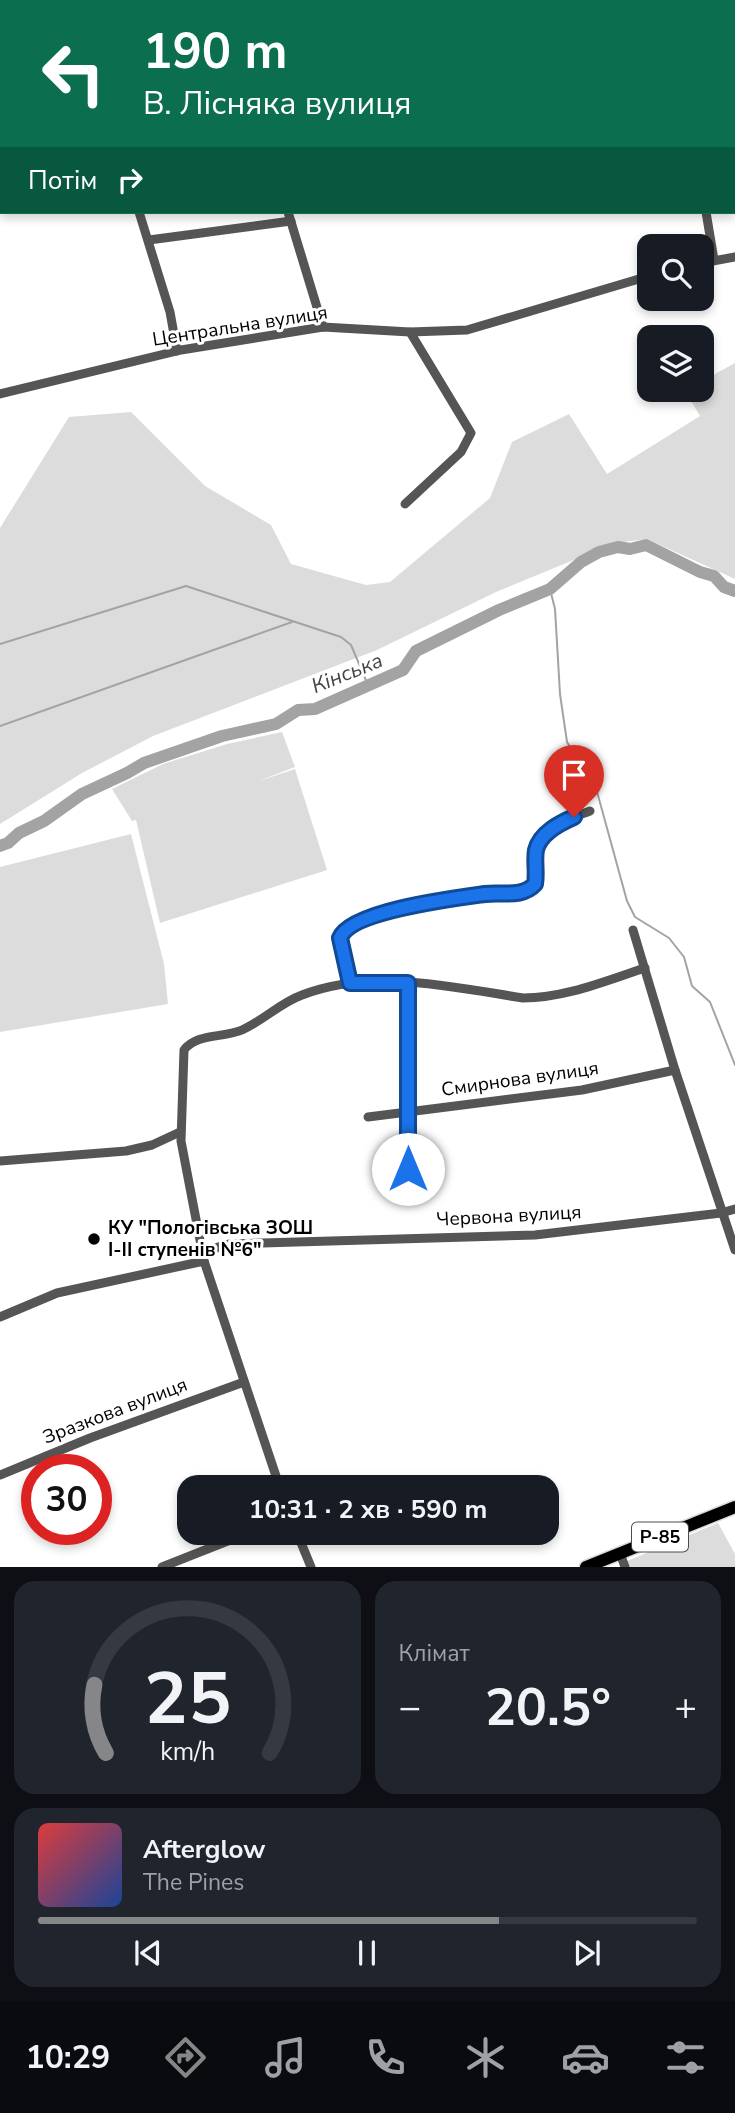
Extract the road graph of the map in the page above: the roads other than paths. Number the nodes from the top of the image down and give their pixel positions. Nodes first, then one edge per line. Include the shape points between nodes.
1 (140, 214) edge
2 (706, 214) edge
3 (289, 216) edge
4 (710, 234) edge
5 (149, 240) junction
6 (735, 257) edge
7 (714, 260) edge
8 (637, 280) edge
9 (323, 327) junction
10 (410, 332) junction
11 (177, 351) junction
12 (0, 394) edge
13 (405, 504) dead end
14 (590, 811) dead end
15 (633, 930) dead end
16 (645, 968) junction
17 (350, 983) junction
18 (408, 983) junction
19 (676, 1070) junction
20 (408, 1112) junction
21 (368, 1117) dead end
22 (180, 1132) junction
23 (0, 1161) edge
24 (408, 1169) dead end
25 (735, 1209) edge
26 (721, 1213) junction
27 (735, 1250) edge
28 (203, 1259) junction
29 (0, 1317) edge
30 (244, 1382) junction
31 (0, 1475) edge
32 (276, 1475) edge
33 (735, 1508) edge
34 (218, 1545) edge
35 (302, 1545) edge
36 (620, 1553) junction
37 (162, 1567) edge
38 (310, 1567) edge
39 (586, 1567) edge
40 (625, 1567) edge

1 - 5 street
2 - 4 street
3 - 5 street
3 - 9 street
5 - 11 street
6 - 7 street
8 - 10 street, Центральна вулиця via 467,330
9 - 10 street, Центральна вулиця
9 - 11 street, Центральна вулиця
10 - 13 street via 471,433 461,452
11 - 12 street, Центральна вулиця
14 - 17 street via 547,833 536,849 535,884 524,893 442,899 347,926 340,938
15 - 16 street
16 - 18 street via 538,998
16 - 19 street
17 - 18 street
17 - 22 street via 301,995 242,1030 187,1045 182,1056
18 - 20 street
19 - 20 street, Смирнова вулиця via 582,1090
19 - 26 street
20 - 21 street, Смирнова вулиця
20 - 24 street
22 - 23 street via 126,1151
22 - 28 street
25 - 26 street, Червона вулиця
26 - 27 street
26 - 28 street, Червона вулиця via 535,1235 229,1244
28 - 29 street, Червона вулиця via 57,1293
28 - 30 street
30 - 31 street, Зразкова вулиця
30 - 32 street
33 - 36 main road, Р-85
34 - 37 street
35 - 38 street
36 - 39 main road, Р-85
36 - 40 street

